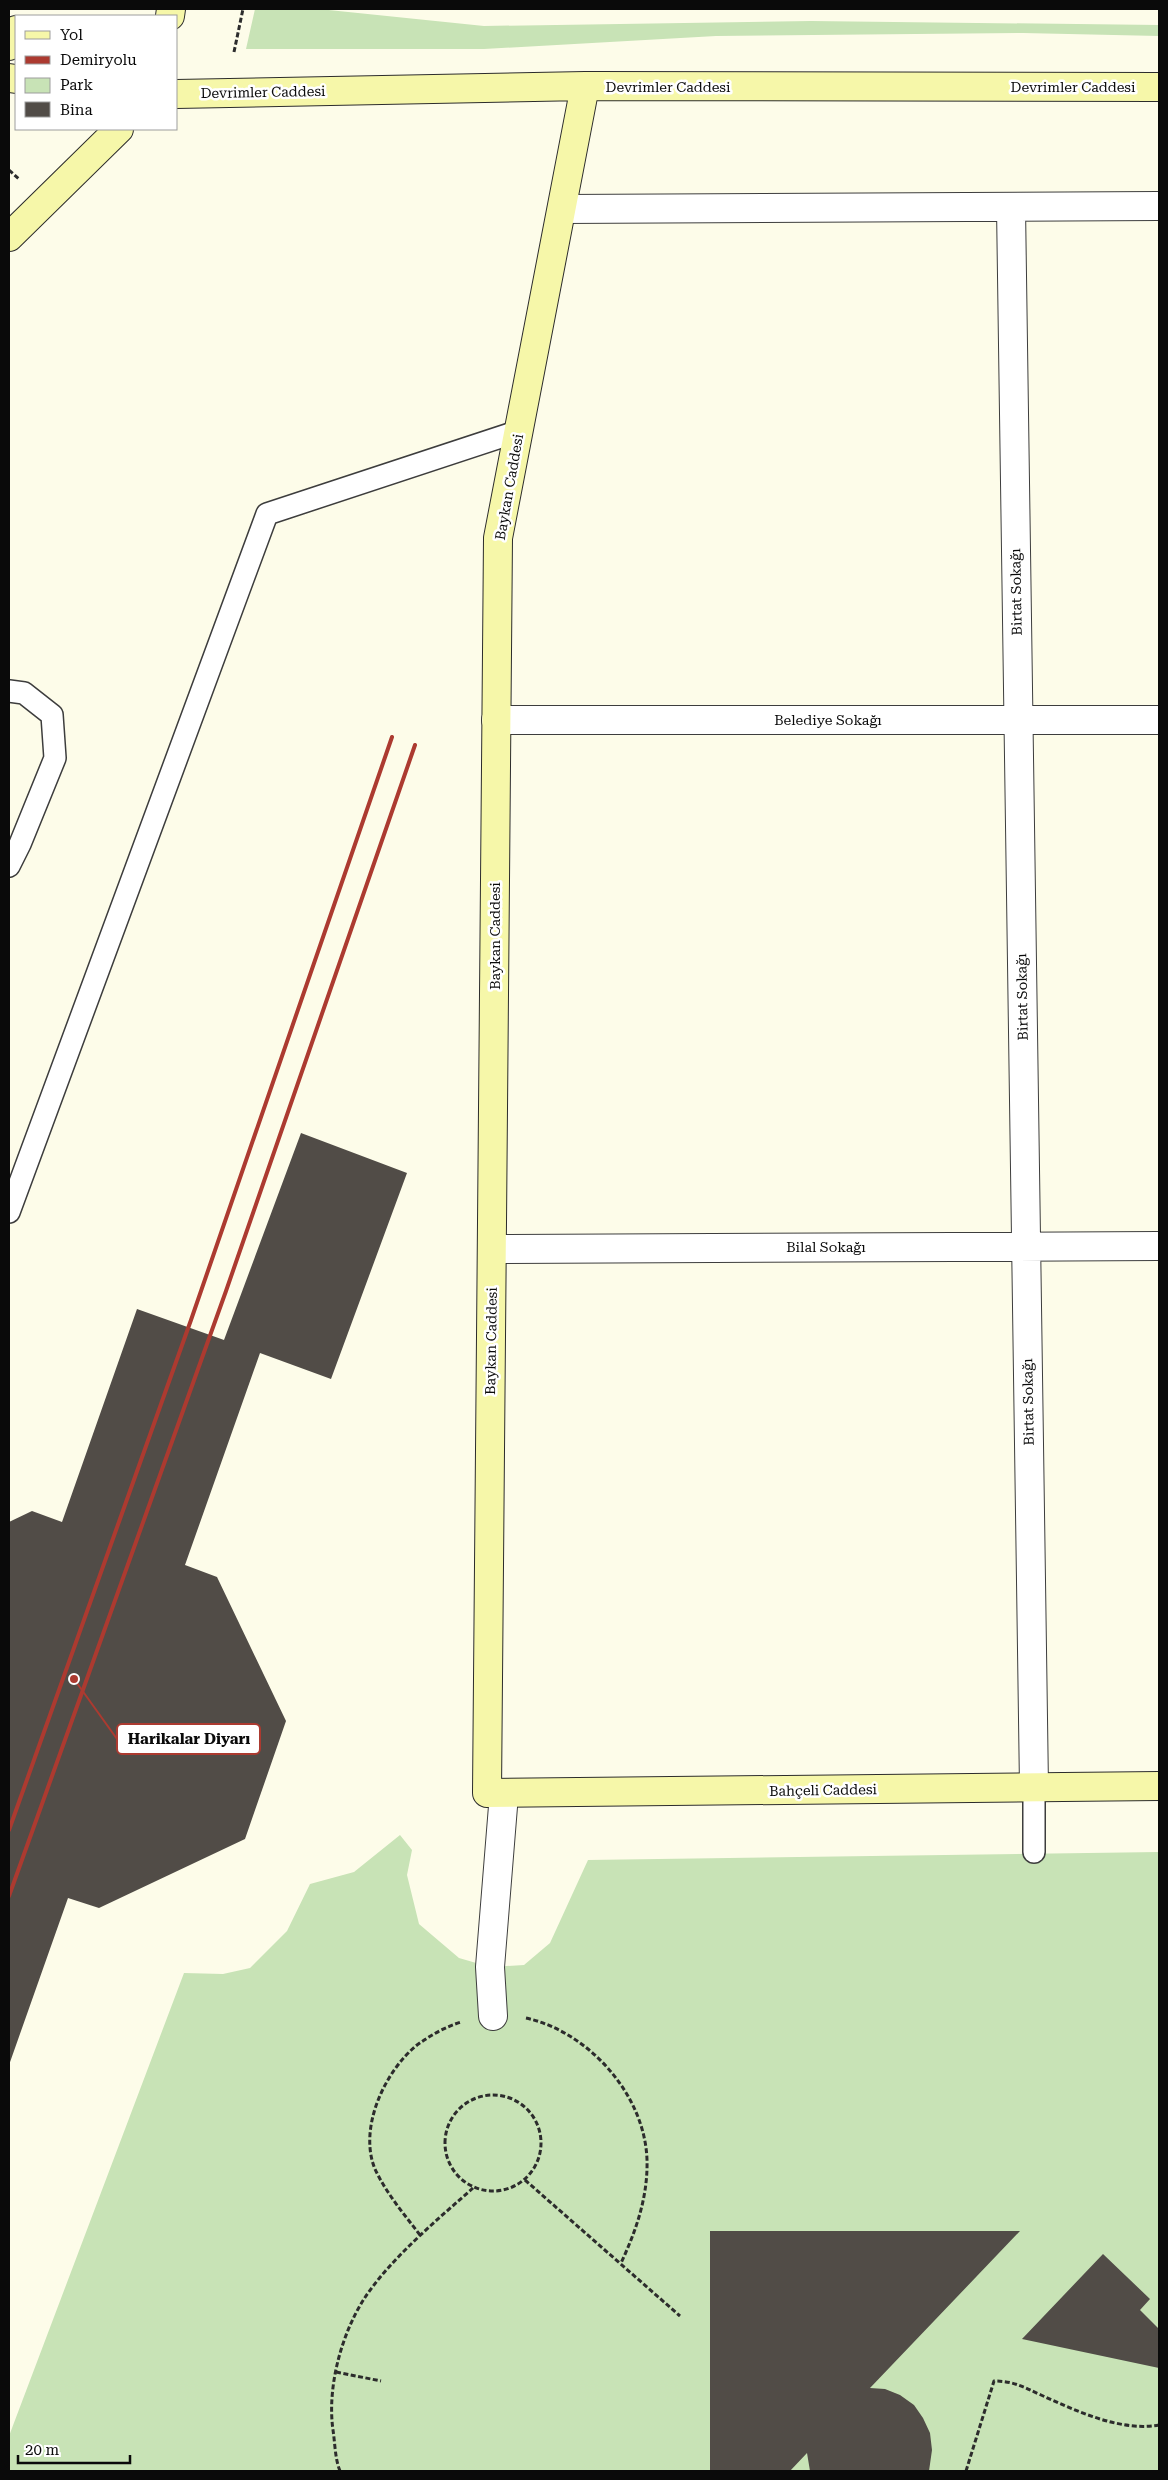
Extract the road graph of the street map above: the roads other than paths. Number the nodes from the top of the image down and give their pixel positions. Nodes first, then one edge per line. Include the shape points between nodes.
1 (15, 32) edge
2 (9, 46) edge
3 (585, 86) junction
4 (1159, 87) edge
5 (178, 94) edge
6 (118, 130) edge
7 (1159, 206) edge
8 (1011, 207) junction
9 (562, 209) junction
10 (9, 237) edge
11 (519, 431) junction
12 (9, 691) edge
13 (496, 720) junction
14 (1018, 720) junction
15 (1159, 720) edge
16 (9, 866) edge
17 (9, 1212) edge
18 (1026, 1246) junction
19 (1159, 1246) edge
20 (492, 1249) junction
21 (1159, 1786) edge
22 (1034, 1787) junction
23 (496, 1793) junction
24 (1034, 1852) dead end
25 (494, 2016) road end

1 - 2 street
3 - 4 street, Devrimler Caddesi
3 - 5 street, Devrimler Caddesi
3 - 9 street, Baykan Caddesi
6 - 10 street
7 - 8 street
8 - 9 street
8 - 14 street, Birtat Sokağı
9 - 11 street, Baykan Caddesi
11 - 13 street, Baykan Caddesi via 498,538
11 - 17 lane via 266,514
12 - 16 lane via 24,693 52,714 55,758
13 - 14 street, Belediye Sokağı
13 - 20 street, Baykan Caddesi
14 - 15 street, Belediye Sokağı
14 - 18 street, Birtat Sokağı
18 - 19 street, Bilal Sokağı
18 - 20 street, Bilal Sokağı
18 - 22 street, Birtat Sokağı
20 - 23 street, Baykan Caddesi
21 - 22 street, Bahçeli Caddesi
22 - 23 street, Bahçeli Caddesi
22 - 24 lane
23 - 25 street via 490,1967

